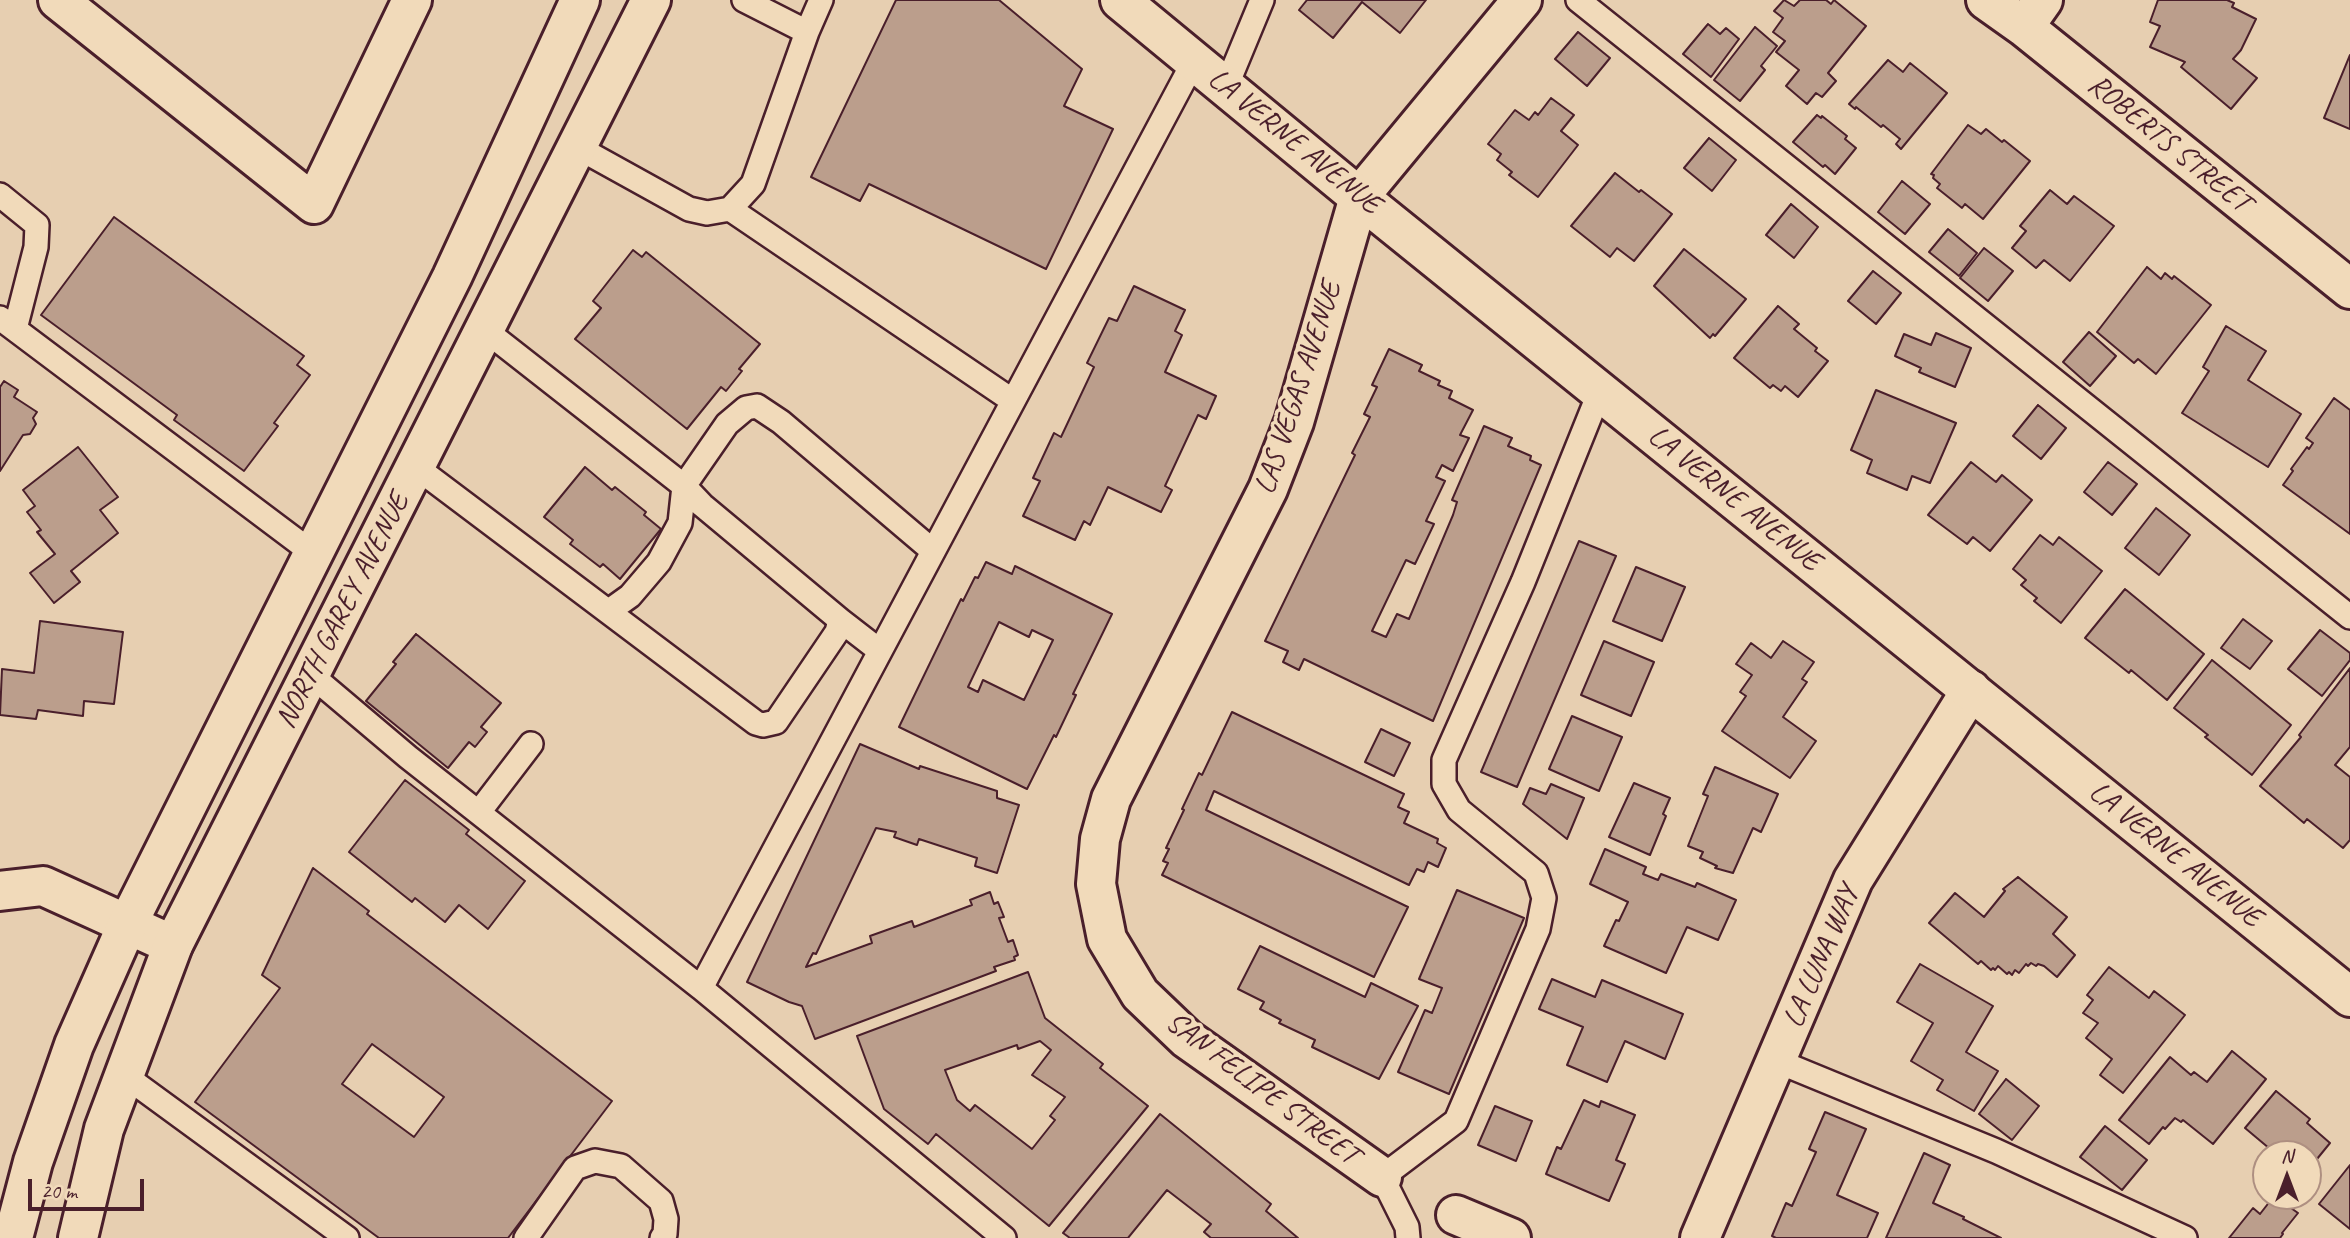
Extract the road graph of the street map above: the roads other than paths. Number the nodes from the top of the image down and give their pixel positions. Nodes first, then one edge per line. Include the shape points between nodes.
1 (58, 0) edge
2 (412, 0) edge
3 (580, 0) edge
4 (651, 0) edge
5 (744, 0) edge
6 (821, 0) edge
7 (1120, 0) edge
8 (1262, 0) edge
9 (1522, 0) edge
10 (1578, 0) edge
11 (1986, 0) edge
12 (2034, 14) edge
13 (807, 32) junction
14 (1194, 61) junction
15 (1226, 87) junction
16 (577, 147) junction
17 (0, 195) edge
18 (1360, 197) junction
19 (730, 209) junction
20 (2350, 289) edge
21 (7, 323) edge
22 (485, 330) junction
23 (1600, 391) junction
24 (1013, 401) junction
25 (416, 467) junction
26 (684, 486) junction
27 (933, 551) junction
28 (314, 554) junction
29 (608, 611) junction
30 (2350, 617) edge
31 (840, 620) junction
32 (880, 651) junction
33 (311, 675) junction
34 (1971, 690) junction
35 (531, 744) dead end
36 (479, 812) junction
37 (1096, 884) joint
38 (0, 891) edge
39 (128, 923) junction
40 (173, 945) junction
41 (701, 988) junction
42 (2350, 997) edge
43 (1777, 1061) junction
44 (124, 1075) junction
45 (1382, 1177) junction
46 (1456, 1215) dead end
47 (13, 1238) edge
48 (78, 1238) edge
49 (347, 1238) edge
50 (526, 1238) edge
51 (662, 1238) edge
52 (1004, 1238) edge
53 (1408, 1238) edge
54 (1511, 1238) edge
55 (1700, 1238) edge
56 (2185, 1238) edge

1 - 2 main road via 314,204
3 - 28 main road, NORTH GAREY AVENUE via 452,277
4 - 16 main road, NORTH GAREY AVENUE
5 - 13 lane
6 - 13 lane
7 - 14 main road, LA VERNE AVENUE
8 - 15 lane
9 - 18 main road, LAS VEGAS AVENUE
10 - 30 lane
11 - 12 main road, ROBERTS STREET
12 - 20 main road, ROBERTS STREET
13 - 19 lane via 753,184
14 - 15 main road, LA VERNE AVENUE
14 - 24 lane
15 - 18 main road, LA VERNE AVENUE
16 - 19 lane via 689,209 707,213
16 - 22 main road, NORTH GAREY AVENUE
17 - 21 lane via 37,225 36,247
18 - 23 main road, LA VERNE AVENUE
18 - 37 main road, LAS VEGAS AVENUE via 1285,445 1268,489 1111,799 1100,839
19 - 24 lane
21 - 28 lane
22 - 25 main road, NORTH GAREY AVENUE
22 - 26 lane
23 - 34 main road, LA VERNE AVENUE
23 - 45 lane via 1444,761 1444,783 1459,810 1536,873 1544,898 1538,929 1455,1121
24 - 27 lane
25 - 29 lane
25 - 33 main road, NORTH GAREY AVENUE
26 - 27 lane via 727,424 746,408 757,406
26 - 29 lane via 680,523 659,562 631,596
26 - 31 lane
27 - 32 lane
28 - 39 main road, NORTH GAREY AVENUE
29 - 31 lane via 763,724 776,722 837,632
31 - 32 lane
32 - 41 lane
33 - 36 lane
33 - 40 main road, NORTH GAREY AVENUE
34 - 42 main road, LA VERNE AVENUE
34 - 43 main road, LA LUNA WAY via 1853,880
35 - 36 lane
36 - 41 lane
37 - 45 main road, SAN FELIPE STREET via 1107,939 1140,994 1187,1039
38 - 39 main road via 43,886
39 - 40 main road
39 - 47 main road, NORTH GAREY AVENUE via 74,1045 33,1162
40 - 44 main road, NORTH GAREY AVENUE
41 - 52 lane
43 - 55 main road, LA LUNA WAY
43 - 56 lane via 1996,1151
44 - 48 main road, NORTH GAREY AVENUE via 104,1129
44 - 49 lane
45 - 53 lane
46 - 54 main road
50 - 51 lane via 575,1168 595,1161 621,1166 661,1200 666,1219

